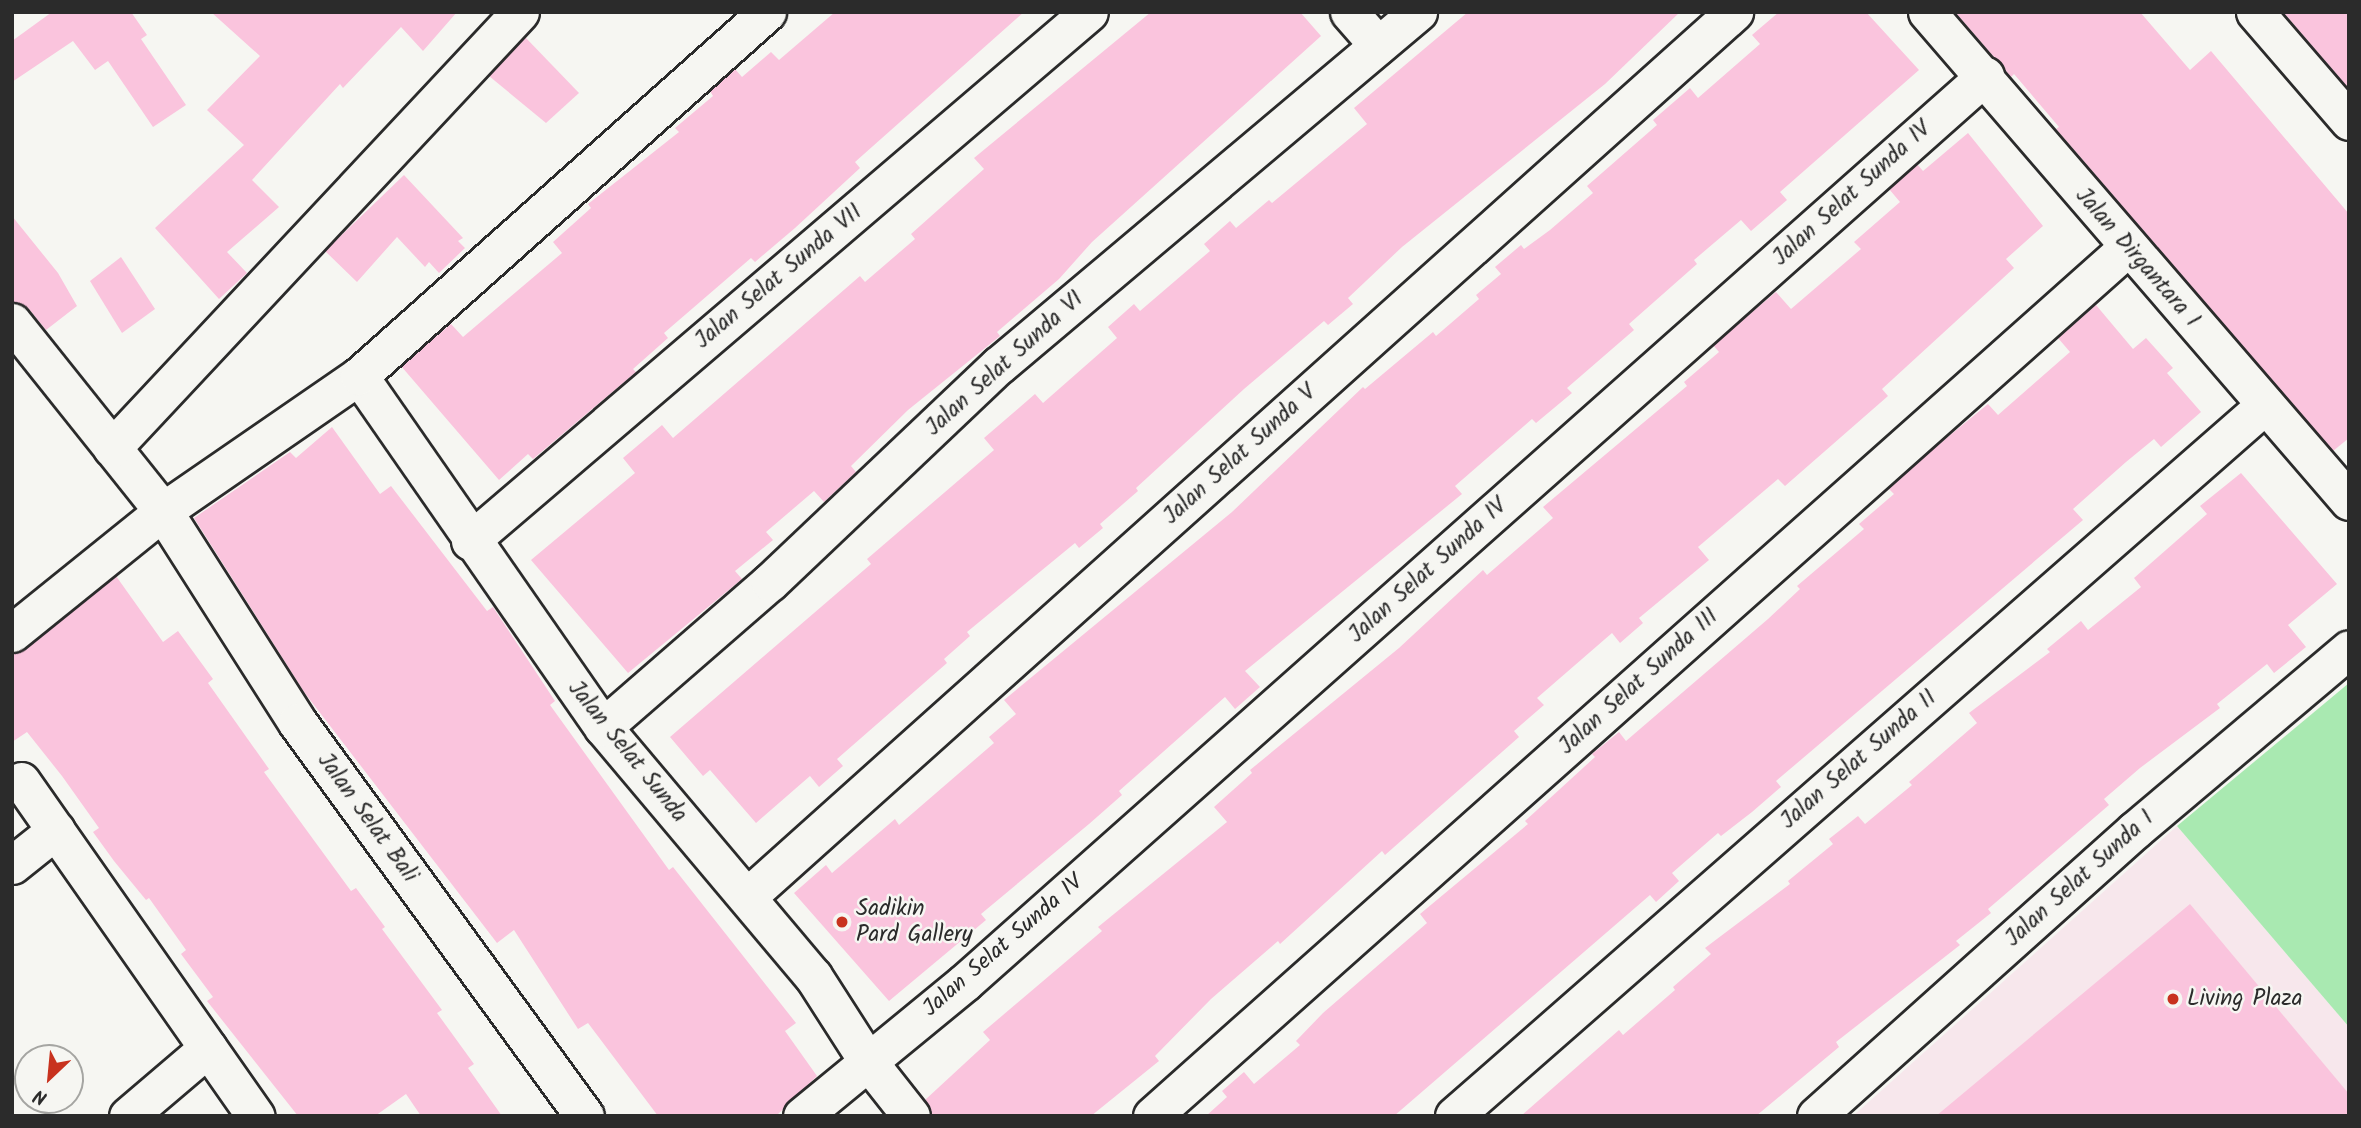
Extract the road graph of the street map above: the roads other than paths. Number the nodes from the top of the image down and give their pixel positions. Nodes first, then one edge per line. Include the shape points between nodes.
1 (520, 12) edge
2 (767, 12) edge
3 (1089, 12) edge
4 (1349, 12) edge
5 (1418, 12) edge
6 (1734, 12) edge
7 (1927, 12) edge
8 (2255, 12) edge
9 (1378, 45) junction
10 (1984, 76) junction
11 (2349, 121) edge
12 (2127, 248) junction
13 (12, 323) edge
14 (359, 376) junction
15 (2265, 405) junction
16 (112, 448) junction
17 (2349, 501) edge
18 (163, 511) junction
19 (470, 541) junction
20 (12, 633) edge
21 (2349, 649) edge
22 (603, 727) junction
23 (21, 781) dead end
24 (56, 830) junction
25 (12, 865) edge
26 (747, 897) junction
27 (208, 1048) junction
28 (867, 1060) junction
29 (128, 1116) edge
30 (256, 1116) edge
31 (585, 1116) edge
32 (802, 1116) edge
33 (911, 1116) edge
34 (1152, 1116) edge
35 (1454, 1116) edge
36 (1816, 1116) edge

1 - 16 street
2 - 14 street
3 - 19 street, Jalan Selat Sunda VII
4 - 9 street
5 - 9 street, Jalan Selat Sunda VI
6 - 26 street, Jalan Selat Sunda V
7 - 10 street, Jalan Dirgantara I
8 - 11 street
9 - 22 street, Jalan Selat Sunda VI via 999,365 770,582
10 - 12 street, Jalan Dirgantara I
10 - 28 street, Jalan Selat Sunda IV via 964,983
12 - 15 street, Jalan Dirgantara I
12 - 34 street, Jalan Selat Sunda III
13 - 16 street
14 - 18 street
14 - 19 street, Jalan Selat Sunda
15 - 17 street, Jalan Dirgantara I
15 - 35 street, Jalan Selat Sunda II
16 - 18 street
18 - 20 street
18 - 31 street, Jalan Selat Bali via 298,723
19 - 22 street, Jalan Selat Sunda
21 - 36 street, Jalan Selat Sunda I via 2135,830
22 - 26 street, Jalan Selat Sunda
23 - 24 street
24 - 25 street
24 - 27 street
26 - 28 street, Jalan Selat Sunda via 813,976
27 - 29 street
27 - 30 street
28 - 32 street, Jalan Selat Sunda IV
28 - 33 street, Jalan Selat Sunda

